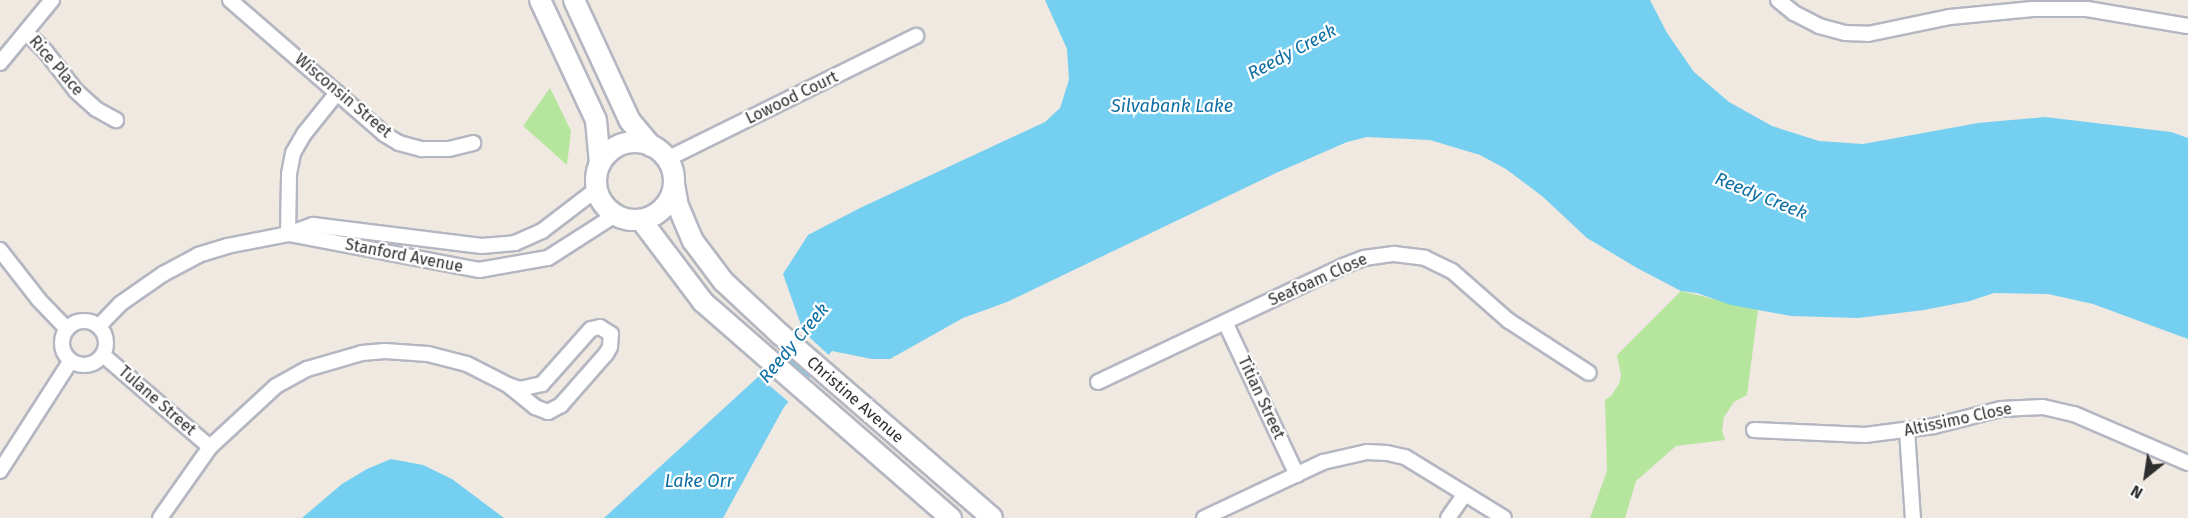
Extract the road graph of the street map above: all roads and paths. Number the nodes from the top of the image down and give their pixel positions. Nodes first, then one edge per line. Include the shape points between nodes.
1 (52, 0) edge
2 (230, 0) edge
3 (540, 0) edge
4 (574, 0) edge
5 (1778, 0) edge
6 (2188, 26) edge
7 (26, 32) junction
8 (916, 36) dead end
9 (0, 63) edge
10 (337, 93) junction
11 (116, 120) dead end
12 (473, 143) dead end
13 (651, 146) junction
14 (667, 159) junction
15 (600, 164) junction
16 (674, 184) junction
17 (597, 189) junction
18 (615, 215) junction
19 (641, 220) junction
20 (288, 234) junction
21 (0, 250) edge
22 (1225, 322) junction
23 (99, 326) junction
24 (66, 328) junction
25 (104, 355) junction
26 (70, 362) junction
27 (1589, 373) dead end
28 (1098, 382) dead end
29 (511, 387) junction
30 (1754, 430) dead end
31 (1907, 431) junction
32 (210, 447) junction
33 (2188, 463) edge
34 (0, 471) edge
35 (1297, 475) junction
36 (1464, 494) junction
37 (160, 518) edge
38 (951, 518) edge
39 (992, 518) edge
40 (1204, 518) edge
41 (1448, 518) edge
42 (1504, 518) edge
43 (1913, 518) edge

1 - 7 street
2 - 10 street, Wisconsin Street
3 - 15 main road via 596,120
4 - 13 main road via 630,121
5 - 6 street via 1819,26 1845,33 1868,34 1950,17 2033,9 2087,9
7 - 9 street
7 - 11 street, Rice Place via 76,91
8 - 14 street, Lowood Court
10 - 12 street, Wisconsin Street via 399,143 449,149
10 - 20 street via 293,153
13 - 14 main road
13 - 15 main road via 638,142 624,144 612,150
14 - 16 main road
15 - 17 main road
16 - 19 main road via 664,208
16 - 39 main road, Christine Avenue via 678,206 693,241 723,281
17 - 18 main road via 600,200
17 - 20 street, Stanford Avenue via 542,231 515,243 482,246 313,225
18 - 19 main road
18 - 20 street, Stanford Avenue via 548,258 480,270
19 - 38 main road, Christine Avenue via 703,302
20 - 23 street, Stanford Avenue via 198,255 139,290
21 - 24 street
22 - 27 street, Seafoam Close via 1364,258 1412,256 1452,271 1509,321
22 - 28 street, Seafoam Close
22 - 35 street, Titian Street
23 - 24 street via 87,320
23 - 25 street via 107,345
24 - 26 street via 61,340 63,353
25 - 26 street via 83,366
25 - 32 street, Tulane Street
26 - 34 street
29 - 29 street via 542,384 591,329 600,327 611,334 606,354 555,410 542,411
29 - 32 street via 467,364 428,354 362,353 307,369 276,386
30 - 31 street, Altissimo Close via 1838,435
31 - 33 street, Altissimo Close via 2001,410 2043,406 2074,414
31 - 43 street
32 - 37 street
35 - 36 street via 1346,455 1388,453 1428,469
35 - 40 street
36 - 41 street
36 - 42 street

